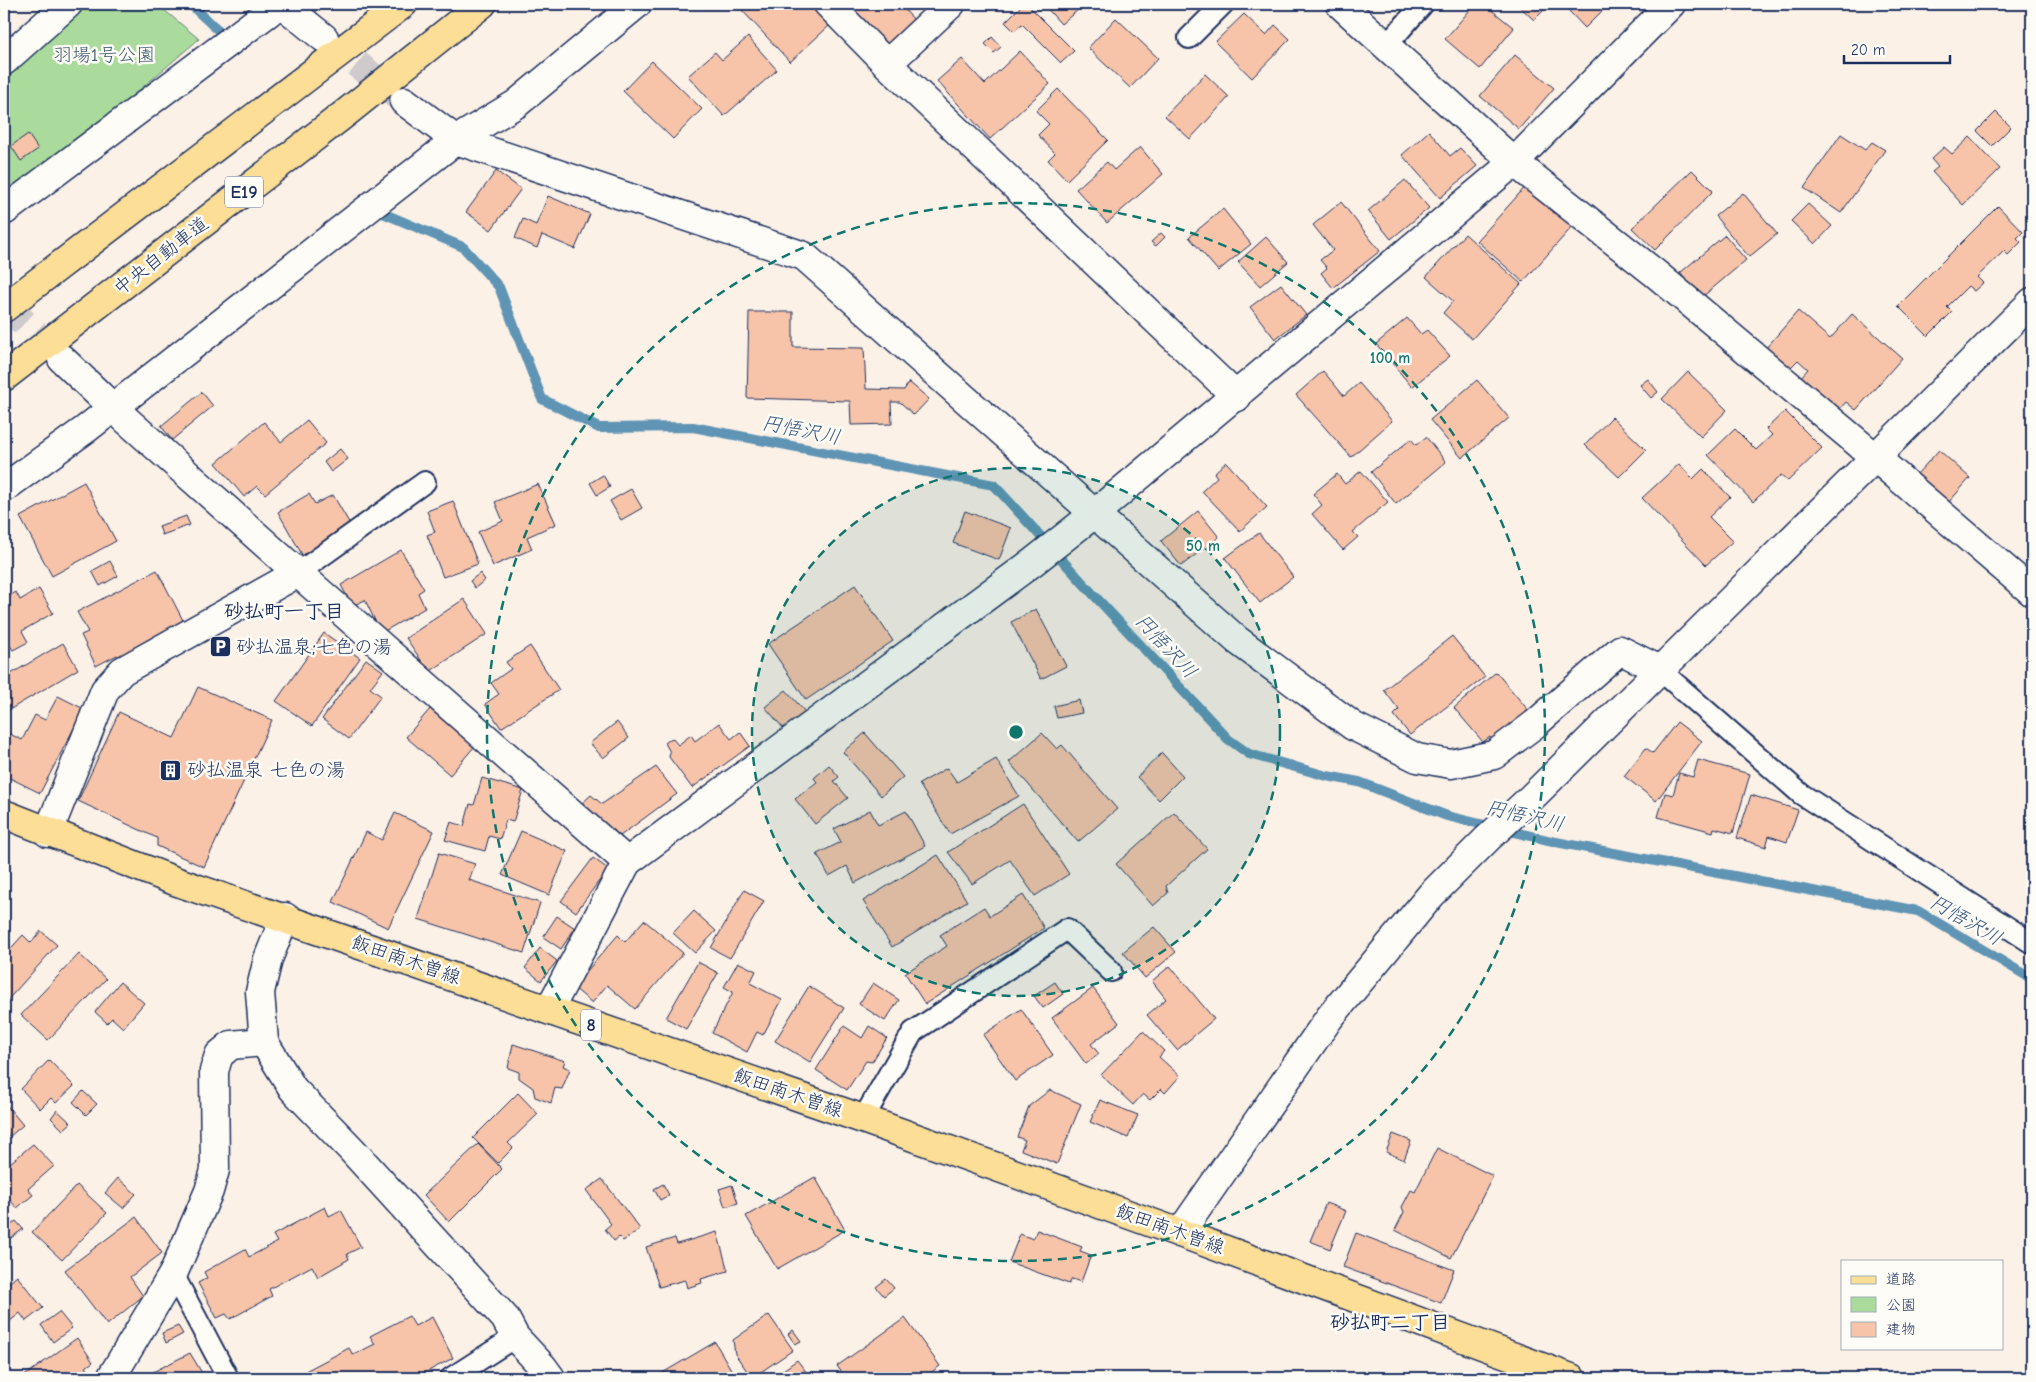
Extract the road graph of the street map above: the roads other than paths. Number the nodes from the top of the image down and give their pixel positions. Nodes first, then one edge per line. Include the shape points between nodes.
1 (68, 4) edge
2 (403, 4) edge
3 (482, 4) edge
4 (637, 4) edge
5 (828, 4) edge
6 (951, 4) edge
7 (1223, 4) edge
8 (1340, 4) edge
9 (1424, 4) edge
10 (1671, 4) edge
11 (272, 6) edge
12 (324, 38) tunnel mouth
13 (1189, 38) dead end
14 (1386, 46) junction
15 (4, 61) edge
16 (887, 64) junction
17 (404, 102) tunnel mouth
18 (456, 140) junction
19 (1514, 162) junction
20 (4, 211) edge
21 (2032, 302) edge
22 (4, 308) edge
23 (62, 359) tunnel mouth
24 (4, 377) edge
25 (1237, 396) junction
26 (112, 407) junction
27 (1876, 458) junction
28 (425, 482) dead end
29 (4, 488) edge
30 (1094, 514) junction
31 (298, 573) junction
32 (2032, 592) edge
33 (1660, 670) junction
34 (4, 814) edge
35 (48, 833) junction
36 (627, 862) junction
37 (285, 918) junction
38 (2032, 942) edge
39 (1112, 971) dead end
40 (549, 1010) junction
41 (264, 1042) junction
42 (863, 1119) junction
43 (1180, 1233) junction
44 (173, 1274) junction
45 (515, 1337) junction
46 (111, 1378) edge
47 (228, 1378) edge
48 (451, 1378) edge
49 (552, 1378) edge
50 (1571, 1378) edge

1 - 15 street
2 - 22 main road
3 - 24 main road, 中央自動車道 / E19
4 - 18 street via 516,104
5 - 16 street
6 - 16 street
7 - 13 lane
8 - 14 street
9 - 14 lane
10 - 19 street
11 - 12 street
11 - 20 street
14 - 19 street
16 - 25 street
17 - 18 street
18 - 26 street
18 - 30 street via 804,256
19 - 25 street
19 - 27 street via 1656,274
21 - 27 street
23 - 26 street
25 - 30 street
26 - 29 street
26 - 31 street
27 - 32 street
27 - 33 street
28 - 31 lane
30 - 33 street via 1237,640 1288,679 1353,726 1417,758 1451,764 1494,755 1620,650
30 - 36 street
31 - 35 street via 122,671 105,690
31 - 36 street
33 - 38 lane via 1801,794
33 - 43 street via 1431,895 1330,1017
34 - 35 main road, 飯田南木曽線 / 8
35 - 37 main road, 飯田南木曽線 / 8
36 - 40 street
37 - 40 main road, 飯田南木曽線 / 8
37 - 41 street via 268,959 260,992
39 - 42 lane via 1067,929 912,1032
40 - 42 main road, 飯田南木曽線 / 8
41 - 44 street via 231,1045 219,1055 214,1071 215,1170
41 - 45 street via 293,1089 505,1318
42 - 43 main road, 飯田南木曽線 / 8
43 - 50 main road, 飯田南木曽線 / 8
44 - 46 street
44 - 47 lane
45 - 48 lane
45 - 49 street

